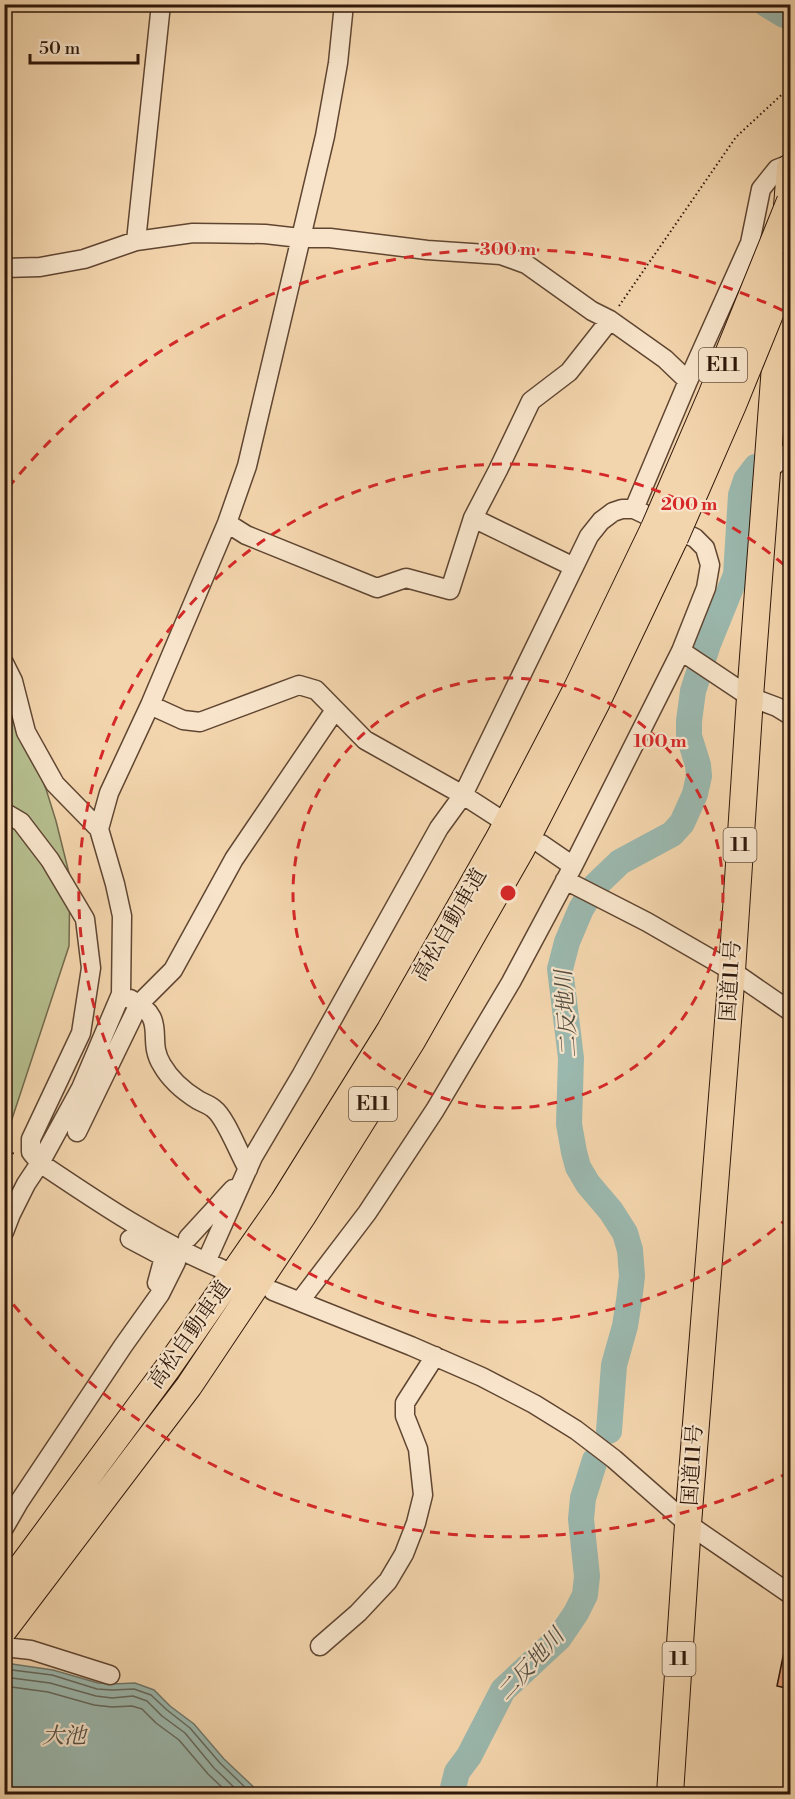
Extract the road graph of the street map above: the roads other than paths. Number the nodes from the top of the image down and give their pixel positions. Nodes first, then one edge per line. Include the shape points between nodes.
1 (161, 4) edge
2 (344, 4) edge
3 (790, 166) edge
4 (790, 201) edge
5 (300, 238) junction
6 (136, 241) junction
7 (790, 265) edge
8 (4, 268) edge
9 (610, 320) junction
10 (688, 381) junction
11 (790, 451) edge
12 (768, 471) junction
13 (634, 509) junction
14 (472, 518) junction
15 (227, 523) junction
16 (664, 533) junction
17 (574, 567) junction
18 (681, 651) junction
19 (4, 663) edge
20 (750, 697) junction
21 (150, 705) junction
22 (335, 710) junction
23 (790, 715) edge
24 (463, 795) junction
25 (4, 812) edge
26 (497, 817) dead end
27 (99, 829) junction
28 (541, 844) dead end
29 (569, 873) junction
30 (732, 971) junction
31 (121, 994) junction
32 (140, 1004) junction
33 (790, 1011) edge
34 (77, 1132) dead end
35 (40, 1163) junction
36 (247, 1172) junction
37 (4, 1232) edge
38 (188, 1238) dead end
39 (130, 1239) dead end
40 (176, 1262) dead end
41 (273, 1291) dead end
42 (300, 1301) junction
43 (154, 1303) junction
44 (435, 1356) junction
45 (688, 1524) junction
46 (4, 1528) edge
47 (4, 1590) edge
48 (790, 1594) edge
49 (4, 1630) edge
50 (320, 1646) dead end
51 (4, 1647) edge
52 (110, 1675) dead end
53 (670, 1794) edge

1 - 6 street
2 - 5 street via 325,136
3 - 10 street via 777,169 760,189 750,243
3 - 12 highway, 国道11号 / 11
4 - 16 highway, 高松自動車道 / E11, bridge via 711,396
5 - 6 street via 193,233
5 - 9 street via 501,255 526,264
5 - 15 street via 247,466
6 - 8 street via 62,263
7 - 16 highway, 高松自動車道 / E11, bridge via 733,405
9 - 10 street via 665,359
9 - 14 street via 569,372 531,401
10 - 13 street
11 - 12 street
12 - 20 highway, 国道11号 / 11
13 - 17 street via 613,512 601,521
13 - 18 street via 695,538 705,548 710,565 706,588
14 - 15 street via 450,590 406,578 376,588 246,535
14 - 17 street
15 - 21 street
16 - 47 highway, 高松自動車道 / E11 via 576,690 500,838 390,1030 283,1202 167,1369
16 - 49 highway, 高松自動車道 / E11 via 597,702 521,850 412,1041 302,1217 189,1386
17 - 24 street
18 - 20 street
18 - 29 street
19 - 27 street via 14,681 26,732 55,784
20 - 23 street
20 - 30 highway, 国道11号 / 11
21 - 22 street via 183,720 200,722 299,685 316,690
21 - 27 street via 109,793
22 - 24 street via 365,741
22 - 32 street via 234,859 173,970
24 - 26 street
24 - 36 street via 439,828
25 - 35 street via 21,822 50,860 85,919 91,968 81,1033 31,1139 31,1152
27 - 31 street via 122,916
28 - 29 street
29 - 30 street
29 - 42 street via 511,982 435,1110 367,1213
30 - 33 street
30 - 45 highway, 国道11号 / 11
31 - 32 street
31 - 35 street via 81,1088
32 - 34 street
32 - 36 street via 151,1015 162,1065 182,1087 221,1116
35 - 36 street via 125,1218 214,1266
35 - 37 street
36 - 38 street
39 - 43 street via 164,1257
40 - 43 street
41 - 42 street
42 - 44 street
43 - 46 street
44 - 45 street via 534,1404 576,1430
44 - 50 street via 405,1403 405,1416 418,1449 423,1495 404,1554 388,1581
45 - 48 street
45 - 53 highway, 国道11号 / 11
51 - 52 street via 31,1650

